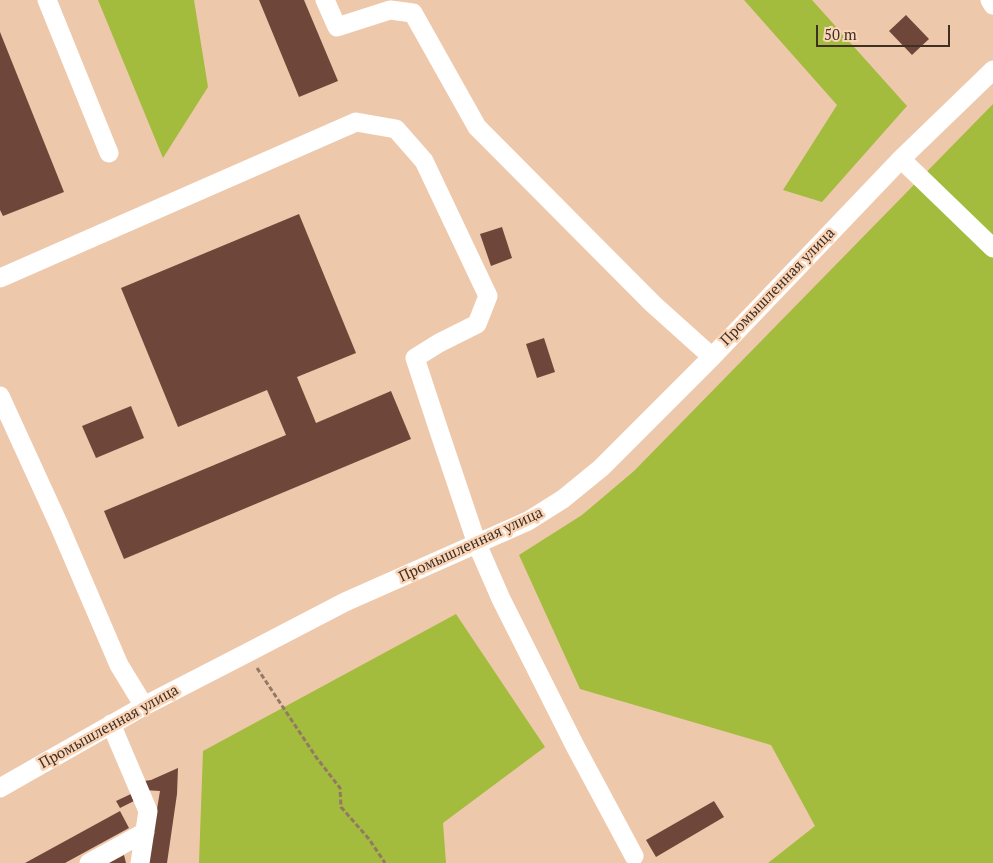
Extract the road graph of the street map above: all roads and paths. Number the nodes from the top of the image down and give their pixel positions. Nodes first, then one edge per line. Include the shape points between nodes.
1 (46, 0) edge
2 (325, 0) edge
3 (990, 0) edge
4 (993, 4) edge
5 (993, 70) edge
6 (110, 153) dead end
7 (901, 159) junction
8 (993, 248) edge
9 (0, 278) edge
10 (712, 357) junction
11 (0, 396) edge
12 (477, 544) junction
13 (247, 653) junction
14 (144, 706) junction
15 (111, 724) junction
16 (0, 788) edge
17 (145, 832) junction
18 (634, 856) dead end
19 (89, 863) edge
20 (140, 863) edge
21 (385, 863) edge

1 - 6 street
2 - 10 street via 337,27 390,10 413,14 476,127 653,304
3 - 4 street
5 - 7 street, Промышленная улица
7 - 8 street
7 - 10 street, Промышленная улица
9 - 12 street via 356,122 396,129 424,161 488,296 477,324 415,358
10 - 12 street, Промышленная улица via 601,468 563,499 528,521
11 - 14 street via 119,665
12 - 13 street, Промышленная улица via 345,602
12 - 18 street via 575,746
13 - 14 street, Промышленная улица
13 - 21 path via 340,788 341,807
14 - 15 street, Промышленная улица
15 - 16 street, Промышленная улица
15 - 17 street via 148,811
17 - 19 street
17 - 20 street

